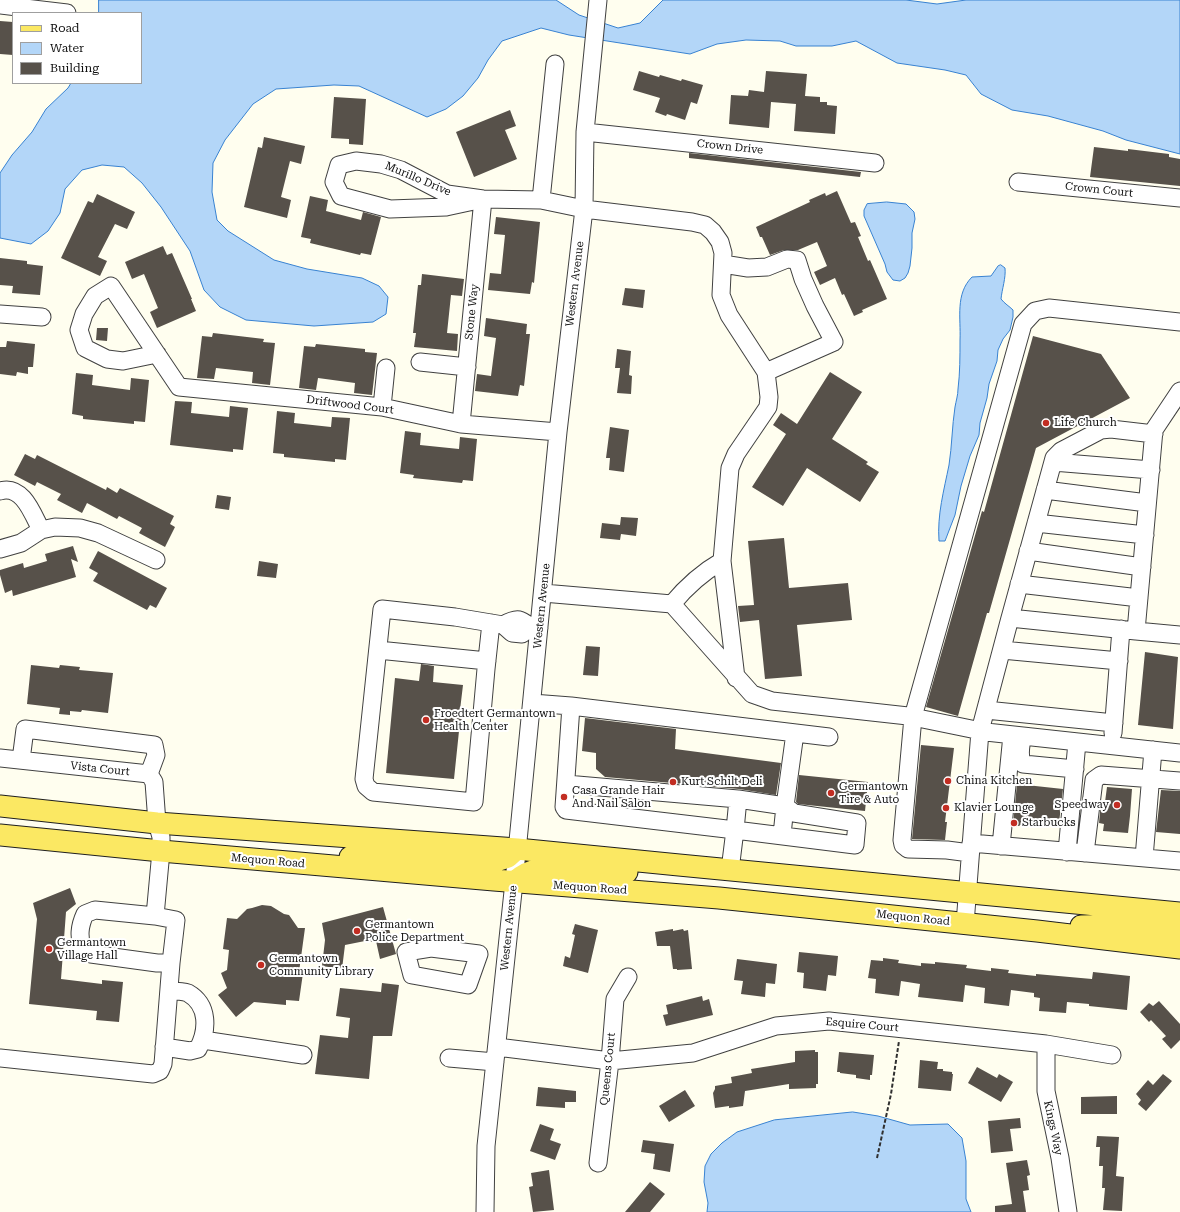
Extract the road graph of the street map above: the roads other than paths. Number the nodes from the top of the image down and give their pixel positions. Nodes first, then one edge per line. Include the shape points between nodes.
1 (0, 5) edge
2 (598, 5) edge
3 (59, 12) edge
4 (555, 64) dead end
5 (585, 132) junction
6 (875, 163) dead end
7 (1018, 182) dead end
8 (1180, 198) edge
9 (483, 199) junction
10 (541, 200) junction
11 (584, 209) junction
12 (723, 264) junction
13 (0, 314) edge
14 (42, 317) dead end
15 (1180, 322) edge
16 (157, 354) junction
17 (420, 362) dead end
18 (467, 367) junction
19 (386, 368) dead end
20 (766, 372) junction
21 (1180, 391) edge
22 (382, 408) junction
23 (461, 424) junction
24 (558, 432) junction
25 (1154, 434) junction
26 (1053, 462) junction
27 (1151, 470) junction
28 (1045, 490) junction
29 (0, 491) edge
30 (1148, 503) junction
31 (1036, 523) junction
32 (41, 530) junction
33 (1145, 535) junction
34 (0, 549) edge
35 (1028, 551) junction
36 (156, 560) dead end
37 (722, 561) junction
38 (1142, 567) junction
39 (1019, 584) junction
40 (543, 593) junction
41 (1139, 598) junction
42 (672, 604) junction
43 (1010, 618) junction
44 (497, 624) junction
45 (535, 628) junction
46 (1129, 630) junction
47 (1180, 635) edge
48 (378, 650) junction
49 (1002, 650) junction
50 (487, 661) junction
51 (1119, 661) junction
52 (736, 678) junction
53 (532, 703) junction
54 (571, 706) junction
55 (986, 710) junction
56 (913, 717) junction
57 (1114, 723) junction
58 (980, 731) junction
59 (795, 733) junction
60 (1017, 736) junction
61 (829, 737) dead end
62 (1077, 742) junction
63 (1112, 746) junction
64 (1153, 750) junction
65 (1180, 753) edge
66 (0, 758) edge
67 (21, 760) junction
68 (1074, 769) junction
69 (149, 774) junction
70 (1150, 779) junction
71 (1180, 781) edge
72 (566, 784) junction
73 (738, 800) junction
74 (785, 806) junction
75 (4, 807) edge
76 (157, 823) junction
77 (735, 830) junction
78 (782, 835) junction
79 (0, 836) edge
80 (1001, 846) junction
81 (971, 848) junction
82 (517, 849) junction
83 (161, 851) junction
84 (1067, 852) junction
85 (1085, 853) junction
86 (1144, 858) junction
87 (1180, 861) edge
88 (315, 865) junction
89 (679, 865) junction
90 (730, 870) junction
91 (514, 882) junction
92 (967, 892) junction
93 (727, 899) junction
94 (1180, 913) edge
95 (155, 916) junction
96 (964, 924) junction
97 (1180, 930) edge
98 (1037, 931) junction
99 (1180, 948) edge
100 (479, 954) dead end
101 (506, 957) junction
102 (171, 963) junction
103 (628, 978) dead end
104 (169, 991) junction
105 (203, 1040) junction
106 (1046, 1044) junction
107 (164, 1047) junction
108 (496, 1054) junction
109 (303, 1055) dead end
110 (1112, 1055) dead end
111 (0, 1058) edge
112 (449, 1058) dead end
113 (610, 1061) junction
114 (598, 1163) dead end
115 (485, 1212) edge
116 (1068, 1212) edge

1 - 3 street
2 - 5 street, Western Avenue
4 - 10 street
5 - 6 street, Crown Drive
5 - 11 street, Western Avenue
7 - 8 street, Crown Court
9 - 9 street, Murillo Drive via 446,207 390,209 341,196 334,182 339,165 356,161 401,170 447,194
9 - 10 street, Murillo Drive
9 - 18 street, Stone Way
10 - 11 street, Murillo Drive
11 - 12 street, Murillo Drive via 692,222 705,226 720,242
11 - 24 street, Western Avenue
12 - 20 street, Murillo Drive via 721,294 729,315
12 - 20 street via 748,268 767,267 787,259 797,260 815,306 834,342
13 - 14 street
15 - 56 street via 1049,308 1035,311 1023,324
16 - 16 street, Driftwood Court via 111,286 95,296 84,314 80,330 85,348 107,359 123,361
16 - 22 street, Driftwood Court via 179,387
17 - 18 street
18 - 23 street, Stone Way
19 - 22 street
20 - 37 street via 768,407 736,454 730,468
21 - 25 street via 1154,430
22 - 23 street, Driftwood Court
23 - 24 street, Driftwood Court
24 - 40 street, Western Avenue
25 - 26 street via 1101,430 1061,451
25 - 27 street
26 - 27 street
26 - 28 street
27 - 30 street
28 - 30 street
28 - 31 street
29 - 32 street via 13,491 22,496
30 - 33 street
31 - 33 street
31 - 35 street
32 - 34 street via 21,543
32 - 36 street via 55,527 98,532
33 - 38 street
35 - 38 street
35 - 39 street
37 - 42 street via 709,568
37 - 52 street
38 - 41 street
39 - 41 street
39 - 43 street
40 - 42 street
40 - 45 street, Western Avenue
41 - 46 street
42 - 52 street
43 - 46 street
43 - 49 street
44 - 45 street via 512,633 522,634
44 - 48 street via 456,616 382,609
44 - 50 street
45 - 53 street, Western Avenue
46 - 47 street
46 - 51 street
48 - 50 street
48 - 50 street via 364,779 366,786 373,792 474,802
49 - 51 street
49 - 55 street
51 - 57 street
52 - 56 street via 752,694 772,701
53 - 54 street
53 - 82 street, Western Avenue
54 - 59 street
54 - 72 street
55 - 57 street
55 - 58 street
56 - 58 street
56 - 81 street via 902,840 908,848
57 - 63 street
58 - 60 street
58 - 81 street
59 - 61 street
59 - 74 street
60 - 62 street
60 - 68 street via 1020,760 1023,764
60 - 80 street
62 - 63 street
62 - 68 street
63 - 64 street
64 - 65 street
64 - 70 street
66 - 67 street, Vista Court
67 - 69 street, Vista Court
67 - 69 street via 25,730 154,745 156,755
68 - 84 street
69 - 76 street via 154,782
70 - 71 street
70 - 85 street via 1101,775 1094,780
70 - 86 street
72 - 73 street
72 - 77 street via 566,810
73 - 74 street
73 - 77 street
74 - 78 street
74 - 78 street via 794,813 857,823 856,845
75 - 76 main road
76 - 82 main road
76 - 83 street
77 - 78 street
77 - 90 street
79 - 83 main road, Mequon Road
80 - 81 street
80 - 84 street
81 - 92 street
82 - 88 main road via 508,857 493,862 395,855 349,857
82 - 89 main road
82 - 91 street, Western Avenue
83 - 88 main road, Mequon Road
83 - 95 street
84 - 85 street
85 - 86 street
86 - 87 street
88 - 91 main road, Mequon Road
89 - 90 main road
89 - 91 main road via 636,872 588,872 545,868 529,871
90 - 92 main road
90 - 93 main road
91 - 93 main road, Mequon Road
91 - 101 street, Western Avenue
92 - 94 main road
92 - 96 street
93 - 96 main road, Mequon Road
95 - 102 street via 176,920
95 - 102 street via 95,910 85,914 79,936 82,949 91,954
96 - 98 main road, Mequon Road
97 - 98 main road via 1128,925 1084,925
98 - 99 main road, Mequon Road
100 - 101 street
101 - 108 street, Western Avenue
102 - 104 street
103 - 113 street, Queens Court via 615,999
104 - 105 street via 186,993 202,1007 205,1019
104 - 107 street
105 - 107 street via 198,1049 190,1051
105 - 109 street
106 - 110 street, Esquire Court
106 - 113 street, Esquire Court via 829,1021 776,1026 693,1053
106 - 116 street, Kings Way via 1046,1091
107 - 111 street via 163,1064 160,1071 153,1074
108 - 112 street, Esquire Court
108 - 113 street, Esquire Court
108 - 115 street, Western Avenue via 486,1146
113 - 114 street, Queens Court

